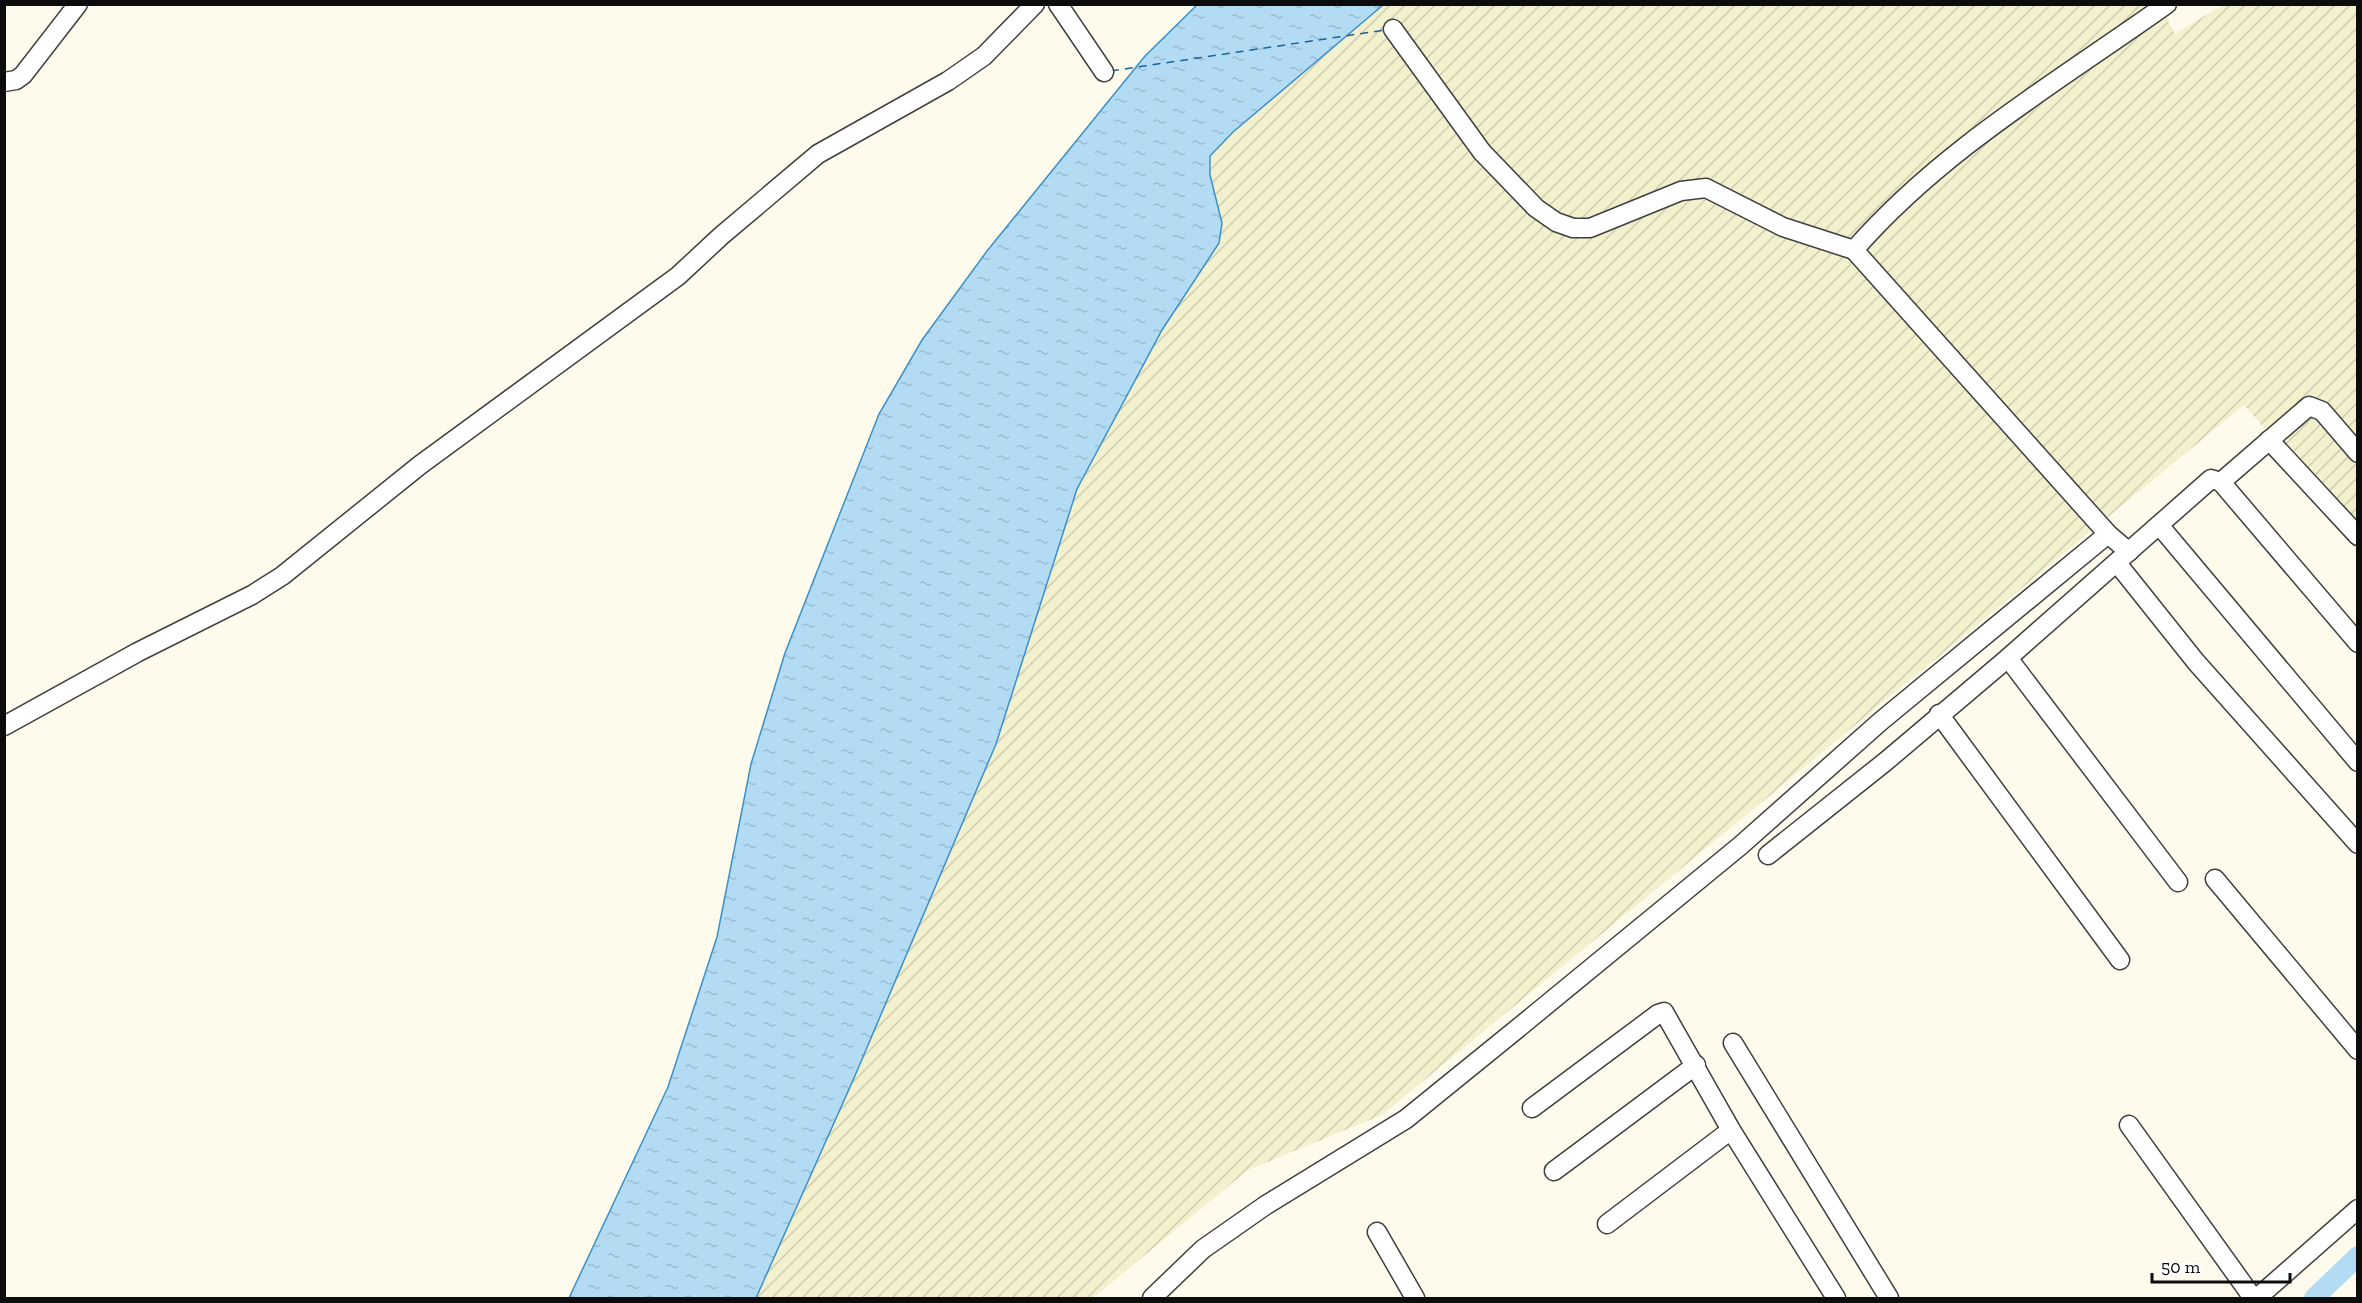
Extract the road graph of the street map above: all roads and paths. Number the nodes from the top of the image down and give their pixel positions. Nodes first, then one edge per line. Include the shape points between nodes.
1 (78, 4) edge
2 (1035, 4) edge
3 (1058, 4) edge
4 (2167, 4) edge
5 (1393, 28) dead end
6 (1104, 72) dead end
7 (4, 82) edge
8 (1854, 250) junction
9 (2269, 440) junction
10 (2358, 453) edge
11 (2222, 482) junction
12 (2159, 525) junction
13 (2108, 534) junction
14 (2358, 536) edge
15 (2123, 558) junction
16 (2358, 643) edge
17 (2008, 658) junction
18 (1940, 714) junction
19 (4, 726) edge
20 (2358, 762) edge
21 (2358, 844) edge
22 (1767, 855) dead end
23 (2215, 879) dead end
24 (2178, 882) dead end
25 (2120, 960) dead end
26 (1733, 1042) dead end
27 (2358, 1050) edge
28 (1696, 1065) junction
29 (1532, 1108) dead end
30 (2129, 1125) dead end
31 (1731, 1130) junction
32 (1554, 1171) dead end
33 (2358, 1209) edge
34 (1607, 1224) dead end
35 (1377, 1232) dead end
36 (1152, 1299) edge
37 (1415, 1299) edge
38 (1836, 1299) edge
39 (1889, 1299) edge
40 (2255, 1299) edge

1 - 7 street via 23,75
2 - 19 street via 984,56 948,81 818,154 678,276 420,465 282,576
3 - 6 street
4 - 8 street via 1988,127 1884,216
5 - 8 street via 1482,152 1536,208 1556,222 1590,228 1681,191 1706,188 1783,227
8 - 13 street
9 - 10 street via 2309,406 2322,411
9 - 11 street
9 - 14 street
11 - 12 street via 2211,479
11 - 16 street
12 - 15 street
12 - 20 street
13 - 15 street
13 - 36 street via 1915,692 1740,846 1489,1052 1398,1124 1266,1204 1203,1249
15 - 17 street
15 - 21 street via 2196,662
17 - 18 street
17 - 24 street
18 - 22 street
18 - 25 street
23 - 27 street
26 - 39 street
28 - 29 street via 1662,1012
28 - 31 street
28 - 32 street
30 - 40 street
31 - 34 street
31 - 38 street
33 - 40 street
35 - 37 street

